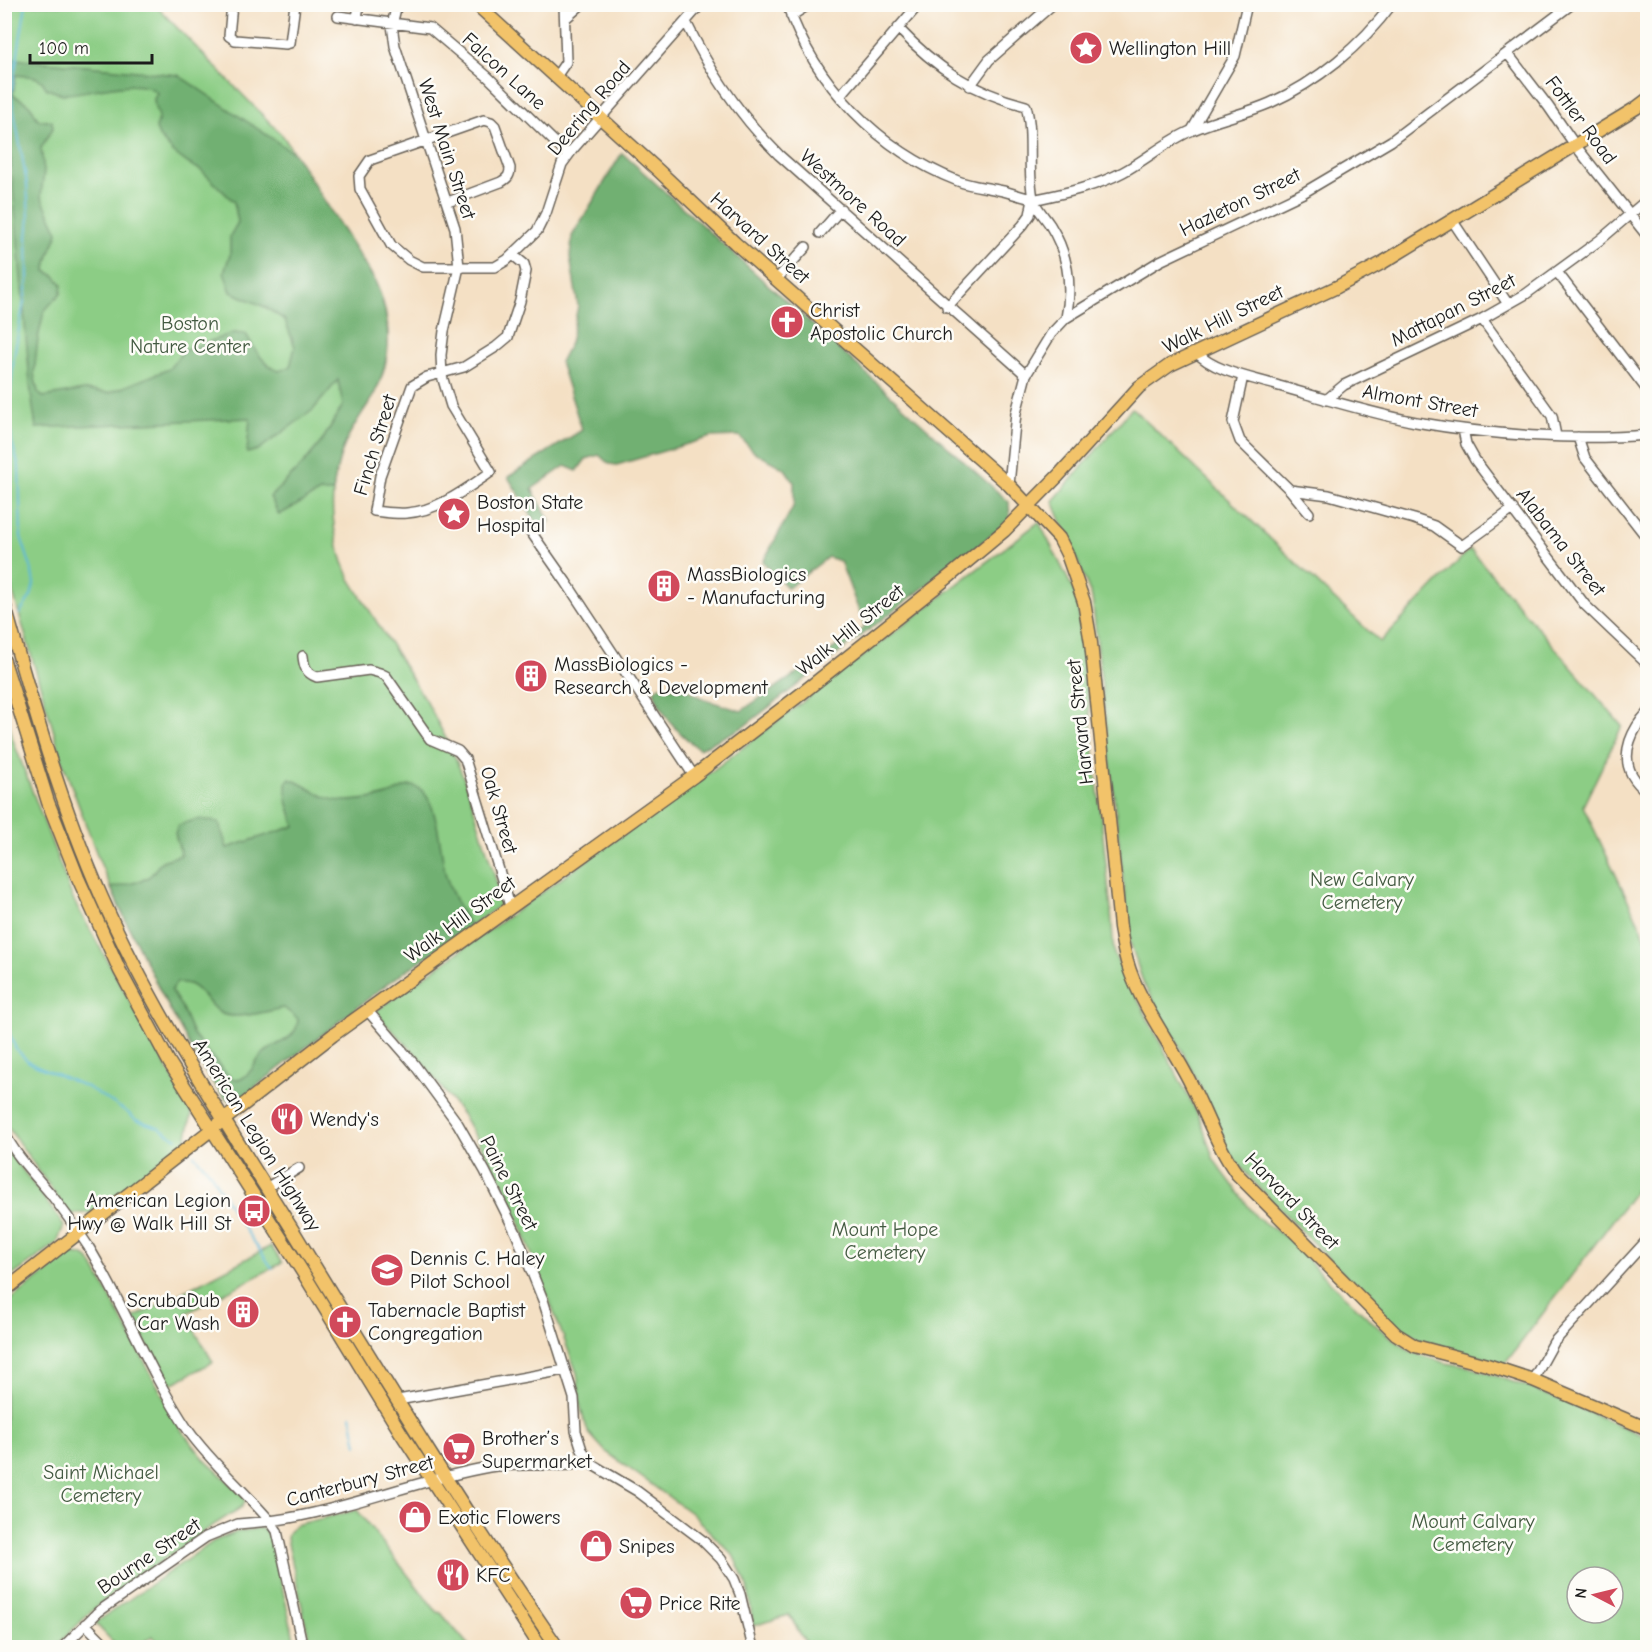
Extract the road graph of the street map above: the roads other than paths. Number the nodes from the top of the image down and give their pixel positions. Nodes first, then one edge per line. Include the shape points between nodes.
1 (232, 4) edge
2 (295, 4) edge
3 (359, 4) edge
4 (397, 4) edge
5 (564, 4) edge
6 (582, 4) edge
7 (701, 4) edge
8 (787, 4) edge
9 (810, 4) edge
10 (919, 4) edge
11 (1053, 4) edge
12 (1247, 4) edge
13 (1392, 4) edge
14 (1572, 4) edge
15 (479, 6) edge
16 (338, 16) dead end
17 (791, 16) junction
18 (357, 19) junction
19 (565, 19) junction
20 (686, 22) junction
21 (392, 24) junction
22 (898, 28) junction
23 (1508, 54) junction
24 (555, 78) junction
25 (970, 86) junction
26 (840, 96) junction
27 (1647, 99) edge
28 (601, 118) junction
29 (1192, 130) junction
30 (426, 141) junction
31 (1575, 145) junction
32 (568, 155) junction
33 (1647, 199) edge
34 (1033, 200) junction
35 (448, 202) junction
36 (841, 209) junction
37 (1630, 213) junction
38 (1452, 220) junction
39 (820, 233) dead end
40 (1647, 237) edge
41 (806, 247) dead end
42 (513, 255) junction
43 (459, 267) junction
44 (1557, 272) junction
45 (776, 279) junction
46 (1508, 304) junction
47 (947, 307) junction
48 (1065, 318) junction
49 (1482, 319) junction
50 (1196, 352) junction
51 (441, 372) junction
52 (1026, 375) junction
53 (1244, 376) junction
54 (1647, 391) edge
55 (1326, 400) junction
56 (1463, 429) junction
57 (1647, 435) edge
58 (1556, 436) junction
59 (1578, 437) junction
60 (1009, 485) junction
61 (1290, 490) junction
62 (1028, 506) junction
63 (1513, 509) junction
64 (374, 511) joint
65 (1309, 513) dead end
66 (531, 532) dead end
67 (1647, 539) edge
68 (4, 603) edge
69 (303, 656) dead end
70 (4, 661) edge
71 (1647, 665) edge
72 (1647, 712) edge
73 (693, 776) junction
74 (1647, 794) edge
75 (510, 906) junction
76 (367, 1011) junction
77 (224, 1121) junction
78 (211, 1131) junction
79 (4, 1132) edge
80 (299, 1168) dead end
81 (266, 1188) junction
82 (80, 1234) junction
83 (1647, 1239) edge
84 (4, 1291) edge
85 (565, 1370) junction
86 (1533, 1380) junction
87 (398, 1400) junction
88 (1647, 1429) edge
89 (572, 1465) dead end
90 (447, 1477) junction
91 (432, 1481) junction
92 (270, 1521) junction
93 (85, 1624) junction
94 (62, 1647) edge
95 (109, 1647) edge
96 (303, 1647) edge
97 (541, 1647) edge
98 (558, 1647) edge
99 (753, 1647) edge

1 - 2 street via 229,36 235,40 286,44 290,43
3 - 18 street
4 - 21 street, West Main Street
5 - 19 street
6 - 19 street
7 - 20 street, Deering Road
8 - 17 street
9 - 17 street
10 - 22 street
11 - 25 street via 989,60
12 - 29 street via 1235,56
13 - 29 street via 1365,36 1299,89
14 - 23 street, Hazleton Street
15 - 24 main road, Harvard Street
16 - 18 street, Falcon Lane
17 - 26 street via 806,47
18 - 21 street, Falcon Lane
19 - 24 street via 566,62
20 - 28 street, Deering Road
20 - 36 street, Westmore Road via 725,92 752,127
21 - 30 street, West Main Street via 395,46
21 - 32 street, Falcon Lane via 430,28 488,77
22 - 25 street via 940,68
22 - 26 street
23 - 31 street, Fottler Road
23 - 48 street, Hazleton Street via 1391,141 1336,174 1160,261
24 - 28 main road, Harvard Street
25 - 34 street via 1026,106
26 - 34 street via 894,148 930,168 960,182
27 - 31 main road, Walk Hill Street
28 - 32 street, Deering Road
28 - 45 main road, Harvard Street
29 - 34 street via 1098,183
30 - 35 street, West Main Street
30 - 35 street, Deering Road via 483,120 495,126 510,168 507,179
30 - 43 street, Deering Road via 370,160 359,176 360,189 391,245 409,260 423,267
31 - 37 street, Fottler Road
31 - 38 main road, Walk Hill Street
32 - 42 street, Deering Road via 537,231
33 - 37 street, Mattapan Street
34 - 47 street via 1023,225
34 - 48 street via 1065,256 1069,303
35 - 43 street, West Main Street
36 - 39 street
36 - 47 street, Westmore Road
37 - 40 street, Fottler Road
37 - 44 street, Mattapan Street
38 - 46 street
38 - 50 main road, Walk Hill Street via 1382,263
41 - 45 street
42 - 43 street, Deering Road via 495,267
42 - 51 street, Finch Street via 526,271 508,337 464,367
43 - 51 street, West Main Street via 444,331
44 - 46 street, Mattapan Street
44 - 54 street
45 - 60 main road, Harvard Street
46 - 49 street, Mattapan Street
47 - 52 street, Westmore Road
48 - 52 street, Hazleton Street
49 - 55 street, Mattapan Street via 1344,385
49 - 58 street via 1552,416
50 - 53 street, Almont Street via 1206,363
50 - 62 main road, Walk Hill Street via 1170,364 1139,387
51 - 64 street, Finch Street via 412,386 380,476
51 - 64 street, West Main Street via 451,406 491,472 435,507 408,513
52 - 60 street, Hazleton Street via 1016,414
53 - 55 street, Almont Street
53 - 61 street via 1233,422 1239,441
55 - 56 street, Almont Street via 1415,422
56 - 58 street, Almont Street
56 - 63 street, Alabama Street via 1475,460
57 - 59 street, Almont Street
58 - 59 street, Almont Street
59 - 67 street via 1586,458
60 - 62 main road, Harvard Street
61 - 63 street via 1329,495 1414,519 1434,526 1462,546
61 - 65 street
62 - 73 main road, Walk Hill Street via 951,575
62 - 86 main road, Harvard Street via 1059,538 1084,602 1097,688 1120,927 1130,973 1190,1081 1227,1161 1396,1334 1416,1346
63 - 71 street, Alabama Street via 1585,605
66 - 73 street
68 - 77 main road, American Legion Highway via 63,798 103,899 168,1028
69 - 75 street, Oak Street via 304,667 317,677 369,670 386,676 430,739 458,751 465,759
70 - 78 main road, American Legion Highway via 48,802 78,878 120,971
72 - 74 street via 1631,735 1628,760 1630,773
73 - 75 main road, Walk Hill Street
75 - 76 main road, Walk Hill Street
76 - 77 main road, Walk Hill Street
76 - 85 street, Paine Street via 414,1064 458,1124 485,1172 516,1233
77 - 78 main road, Walk Hill Street
77 - 81 main road, American Legion Highway
78 - 82 main road, Walk Hill Street
78 - 91 main road, American Legion Highway
79 - 82 street, Canterbury Street
80 - 81 street
81 - 87 main road, American Legion Highway
82 - 84 main road, Walk Hill Street
82 - 92 street, Canterbury Street via 188,1429
83 - 86 street via 1554,1342
85 - 87 street
85 - 99 street, Paine Street via 582,1450 593,1465 637,1491 721,1559 740,1594
86 - 88 main road, Harvard Street
87 - 90 main road, American Legion Highway
89 - 90 street, Canterbury Street via 491,1467
90 - 91 street, Canterbury Street
90 - 98 main road, American Legion Highway
91 - 92 street, Canterbury Street via 334,1509
91 - 97 main road, American Legion Highway
92 - 93 street, Bourne Street via 242,1523 211,1534
92 - 96 street via 278,1531
93 - 94 street, Bourne Street
93 - 95 street

